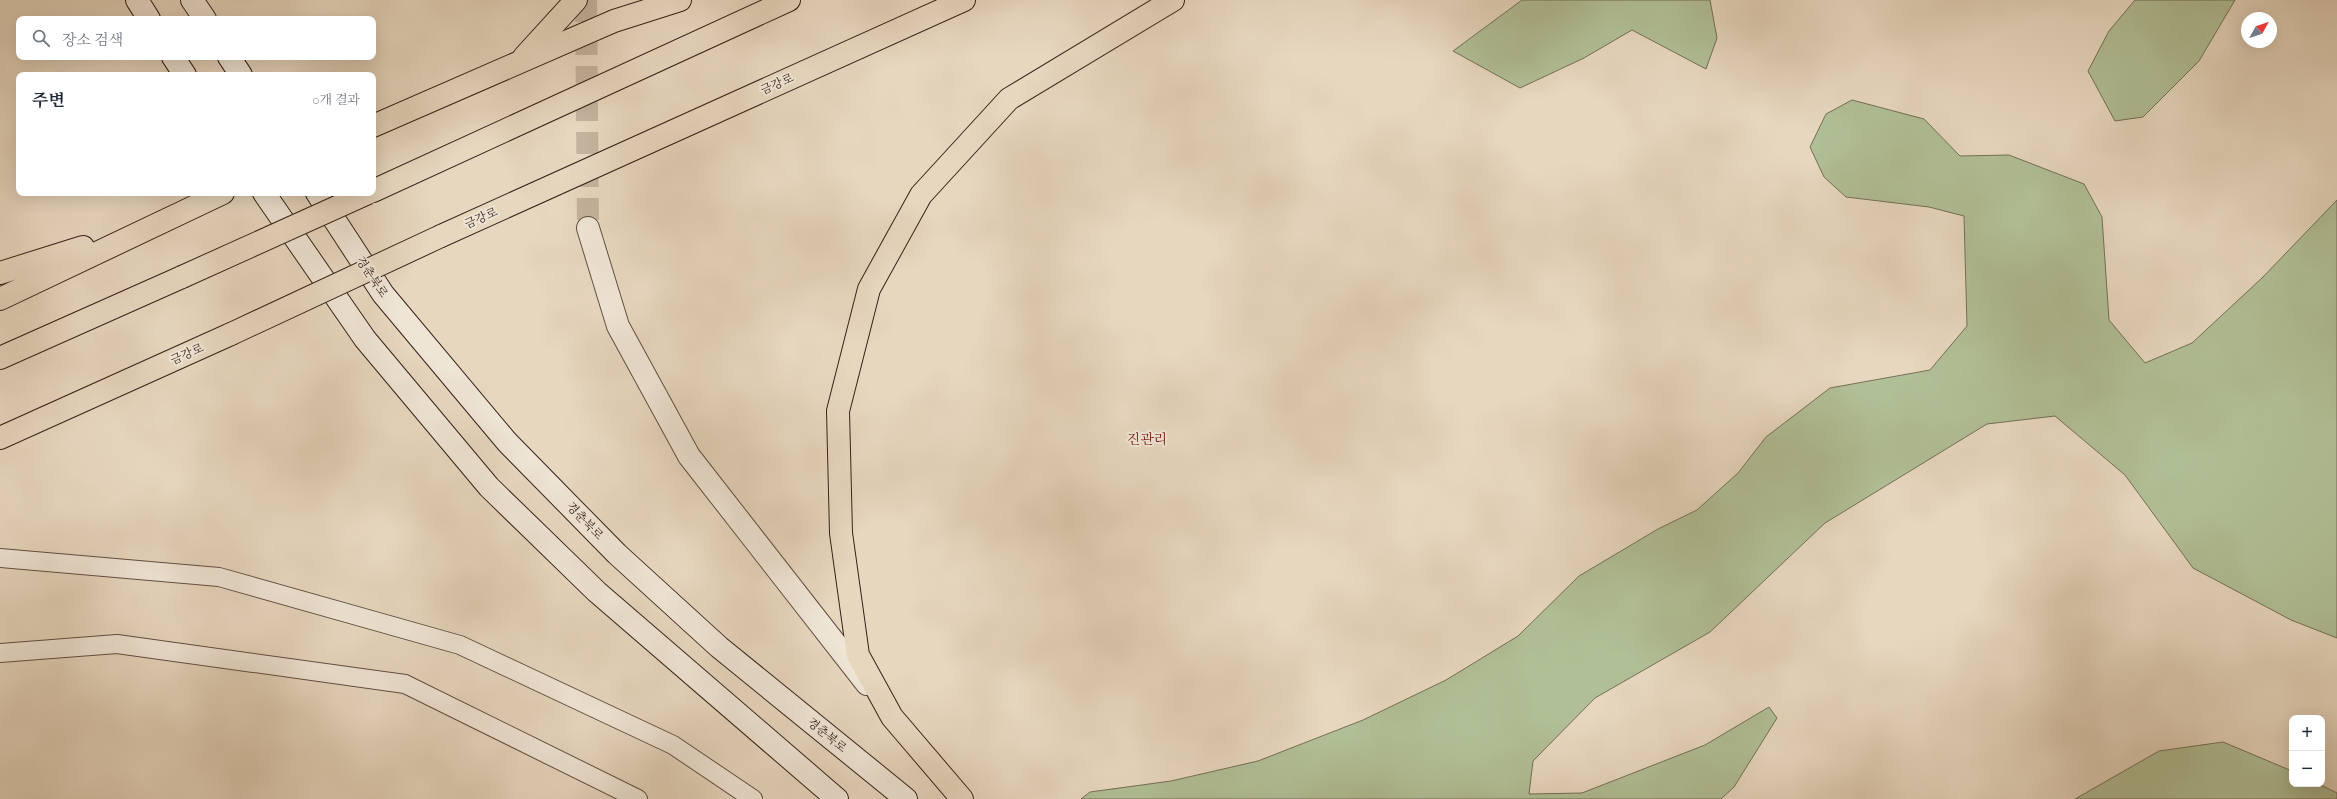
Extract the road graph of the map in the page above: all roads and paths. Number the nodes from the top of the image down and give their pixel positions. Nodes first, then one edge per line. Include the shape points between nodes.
1 (137, 0) edge
2 (192, 0) edge
3 (576, 0) edge
4 (680, 0) edge
5 (789, 0) edge
6 (964, 0) edge
7 (1173, 0) edge
8 (147, 16) edge
9 (203, 16) edge
10 (175, 60) edge
11 (231, 60) edge
12 (518, 63) junction
13 (183, 72) edge
14 (239, 72) edge
15 (376, 125) edge
16 (376, 189) edge
17 (216, 196) edge
18 (266, 196) edge
19 (319, 196) edge
20 (361, 196) edge
21 (154, 224) junction
22 (588, 228) tunnel mouth
23 (0, 273) edge
24 (0, 299) edge
25 (0, 358) edge
26 (0, 438) edge
27 (0, 558) edge
28 (0, 653) edge
29 (892, 717) junction
30 (638, 799) edge
31 (753, 799) edge
32 (837, 799) edge
33 (906, 799) edge
34 (962, 799) edge

1 - 8 main road
2 - 9 main road
3 - 12 highway
4 - 12 highway via 614,22
5 - 16 highway
6 - 26 highway, 금강로, bridge
7 - 29 highway via 1009,99 921,195 869,289 838,411 841,533 858,655
10 - 13 main road
11 - 14 main road
12 - 15 highway
17 - 21 highway
18 - 32 main road via 365,339 489,487 597,592
19 - 33 main road, 경춘북로 via 383,294 507,442 617,554 719,647
20 - 25 highway, bridge
21 - 23 highway
21 - 24 highway
22 - 29 main road via 618,326 689,456
27 - 31 lane via 219,577 460,645 673,745
28 - 30 lane via 117,644 404,684
29 - 34 highway

